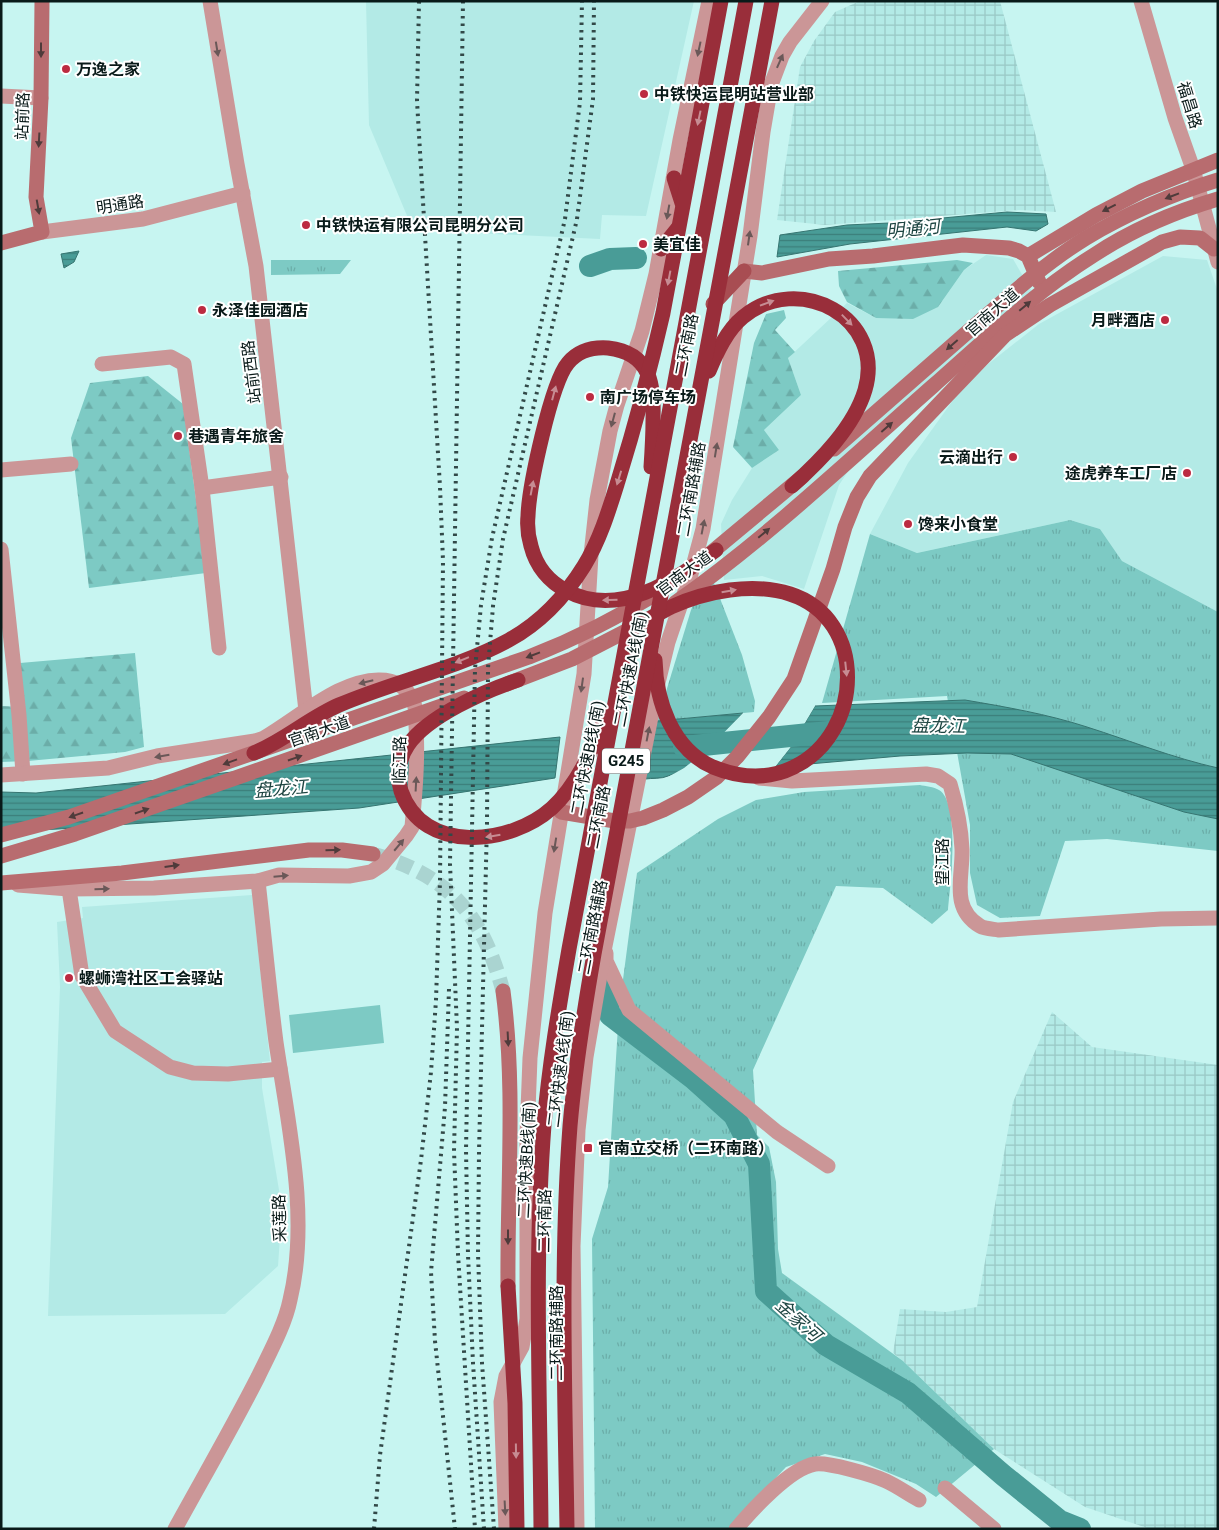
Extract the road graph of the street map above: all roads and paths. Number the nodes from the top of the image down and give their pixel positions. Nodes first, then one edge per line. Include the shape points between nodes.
1 (42, 1) edge
2 (210, 1) edge
3 (709, 1) edge
4 (721, 1) edge
5 (747, 1) edge
6 (768, 1) edge
7 (772, 1) edge
8 (822, 1) edge
9 (1141, 1) edge
10 (1, 96) edge
11 (41, 98) junction
12 (1218, 160) edge
13 (1193, 169) junction
14 (674, 178) junction
15 (1218, 180) edge
16 (243, 193) junction
17 (1218, 199) edge
18 (683, 204) junction
19 (679, 227) junction
20 (42, 232) junction
21 (1, 243) edge
22 (661, 249) junction
23 (1216, 253) edge
24 (1028, 256) junction
25 (744, 271) junction
26 (712, 305) junction
27 (1050, 305) junction
28 (102, 364) dead end
29 (689, 447) junction
30 (71, 464) dead end
31 (1, 470) edge
32 (281, 477) junction
33 (792, 486) junction
34 (202, 488) junction
35 (1, 549) edge
36 (716, 550) junction
37 (641, 562) junction
38 (660, 603) junction
39 (631, 631) junction
40 (219, 648) dead end
41 (518, 680) junction
42 (306, 711) junction
43 (254, 753) junction
44 (723, 771) junction
45 (23, 774) junction
46 (1, 775) edge
47 (561, 812) junction
48 (597, 818) junction
49 (623, 821) junction
50 (1, 835) edge
51 (1, 856) edge
52 (376, 860) junction
53 (258, 881) junction
54 (1, 883) edge
55 (69, 889) junction
56 (1218, 918) edge
57 (605, 946) junction
58 (504, 991) tunnel mouth
59 (280, 1068) junction
60 (828, 1166) dead end
61 (508, 1286) joint
62 (513, 1363) junction
63 (945, 1488) dead end
64 (919, 1500) dead end
65 (175, 1529) edge
66 (506, 1529) edge
67 (517, 1529) edge
68 (543, 1529) edge
69 (563, 1529) edge
70 (567, 1529) edge
71 (577, 1529) edge
72 (736, 1529) edge
73 (994, 1529) edge

1 -> 11 main road, 站前路
2 -> 16 street, 站前西路
3 -> 14 street, 二环南路辅路
4 -> 18 highway
5 - 37 highway, 二环快速B线(南)
5 - 48 main road, 二环南路 / G245
6 - 26 main road, 二环南路 / G245
7 - 29 highway, 二环快速A线(南)
25 -> 8 street, 二环南路辅路 via 772,85 786,49
9 - 13 street, 福昌路
10 - 11 street
11 -> 20 main road, 站前路 via 36,196
12 - 13 main road
13 - 23 street, 福昌路
13 -> 24 main road via 1096,214
14 - 18 highway
14 -> 22 street, 二环南路辅路
15 -> 33 main road, 官南大道 via 1137,211 1051,262
16 - 20 street, 明通路 via 143,219
16 - 32 street, 站前西路 via 256,266
39 -> 17 main road, 官南大道 via 680,599 745,549 1062,276 1136,231
18 - 19 highway
19 - 22 highway
19 -> 43 highway via 663,313 630,441 598,538 584,566 555,604 502,644 340,705
20 - 21 main road, 明通路
22 -> 47 street, 二环南路辅路 via 649,306 617,405 603,465 593,530 584,674
23 - 27 main road via 1200,238 1180,237 1162,242
24 - 25 main road via 1009,248 963,245 829,259 762,273
24 - 27 main road
25 - 26 main road
49 -> 25 street, 二环南路辅路 via 663,663 703,529
26 - 49 main road, 二环南路 / G245
27 - 44 main road via 1005,335 870,476 845,527 794,679 769,717
28 - 34 street via 171,356 184,364
29 -> 33 highway via 708,373 742,318 761,306 782,299 804,299 827,305 846,318 860,338 867,362 865,389 854,414 834,443
29 - 38 highway, 二环快速A线(南)
30 - 31 street
32 - 34 street
32 - 42 street, 站前西路
33 - 36 main road, 官南大道
34 - 40 street
35 - 45 street
36 -> 37 highway via 665,583 617,600 597,600 570,593 558,586 541,568 530,545 530,497 555,389 562,372 584,351 600,348 634,356 644,366 652,382 651,462
36 -> 43 main road, 官南大道 via 649,598 564,642
37 - 39 highway, 二环快速B线(南)
39 -> 38 highway via 653,617 660,613 678,604 739,589 774,590 804,600 823,614 844,650 847,670 844,709 827,741 802,764 770,776 738,775 709,765 694,754 675,733 660,694 655,666 656,630 657,621 658,612
38 - 70 highway, 二环快速A线(南) via 589,982 573,1093 565,1239
39 - 41 main road, 官南大道
39 -> 41 highway via 606,715 579,774 562,798 541,817 506,834 466,838 433,829 412,811 400,789 399,767 407,746 418,733 441,717
39 - 68 highway, 二环快速B线(南) via 569,949 548,1090 540,1231
51 -> 41 main road, 官南大道 via 75,834
42 -> 45 street, 临江路 via 255,741 157,756 108,768
52 -> 42 street, 临江路 via 406,836 412,827 418,746 416,708 412,699 405,689 386,680 369,680 338,691
43 -> 50 main road, 官南大道 via 63,819
44 - 49 main road via 675,804
44 - 56 street, 望江路 via 792,781 938,776 950,784 955,801 962,848 959,894 965,913 981,927 999,930
45 - 46 street, 临江路
47 - 48 main road
47 -> 62 street, 二环南路辅路 via 546,913 530,1066 527,1319 522,1347
48 - 49 main road
48 - 68 main road, 二环南路 / G245 via 565,988 548,1124 543,1231
49 - 57 street, 二环南路辅路
49 - 69 main road, 二环南路 / G245 via 584,991 566,1125 561,1231
53 -> 52 street, 临江路 via 279,876 349,876 371,872
54 -> 52 main road via 122,873 310,850 342,850
55 -> 53 street, 临江路 via 154,888
53 - 59 street, 采莲路
54 - 55 street, 临江路
55 - 59 street via 82,976 115,1031 170,1067 193,1074
57 - 60 street via 606,961 629,1010 778,1132
57 - 71 street, 二环南路辅路 via 586,1057 575,1175 573,1307
58 -> 61 main road via 510,1111
59 - 65 street, 采莲路 via 298,1204 297,1254 290,1301 272,1349 244,1406
61 - 62 highway
62 -> 66 street, 二环南路辅路 via 506,1376 501,1402
62 -> 67 highway
63 - 73 street
64 - 72 street via 885,1481 832,1465 816,1464 801,1468 759,1501

